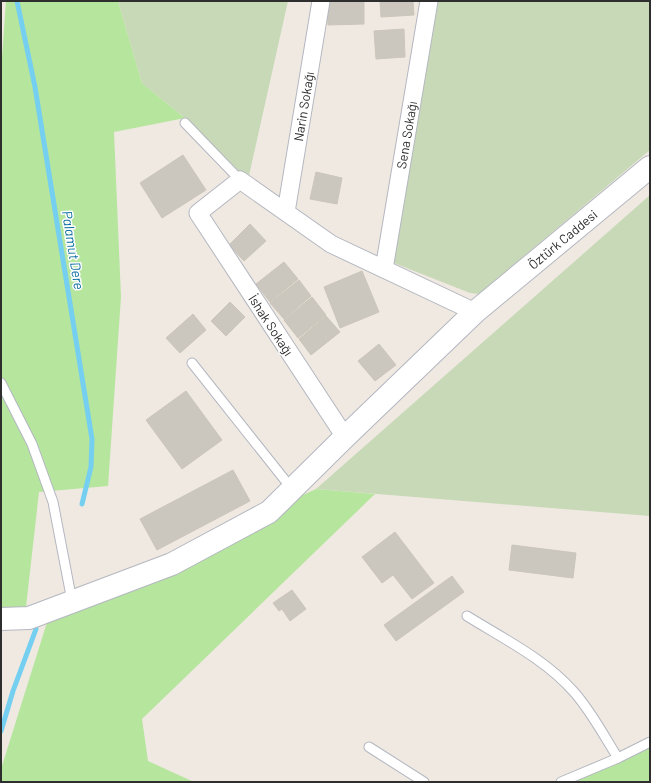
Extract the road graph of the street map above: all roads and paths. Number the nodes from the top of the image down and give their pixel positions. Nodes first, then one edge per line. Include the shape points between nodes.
1 (320, 1) edge
2 (429, 1) edge
3 (185, 123) dead end
4 (650, 167) edge
5 (240, 180) junction
6 (286, 212) junction
7 (384, 269) junction
8 (475, 312) junction
9 (192, 364) dead end
10 (1, 383) edge
11 (345, 437) junction
12 (292, 490) junction
13 (72, 601) junction
14 (467, 616) dead end
15 (1, 619) edge
16 (650, 742) edge
17 (369, 747) dead end
18 (618, 758) junction
19 (424, 782) edge
20 (561, 782) edge

1 - 6 street, Narin Sokağı
2 - 7 street, Sena Sokağı
3 - 5 lane
4 - 8 street, Öztürk Caddesi
5 - 6 street
5 - 11 street, İshak Sokağı via 198,213
6 - 7 street via 331,244
7 - 8 street
8 - 11 street, Öztürk Caddesi
9 - 12 lane
10 - 13 lane via 32,444 53,502
11 - 12 street, Öztürk Caddesi
12 - 13 street, Öztürk Caddesi via 269,512 172,564
13 - 15 street, Öztürk Caddesi via 29,618
14 - 18 lane via 531,655 564,682 584,704
16 - 18 lane
17 - 19 lane
18 - 20 lane

